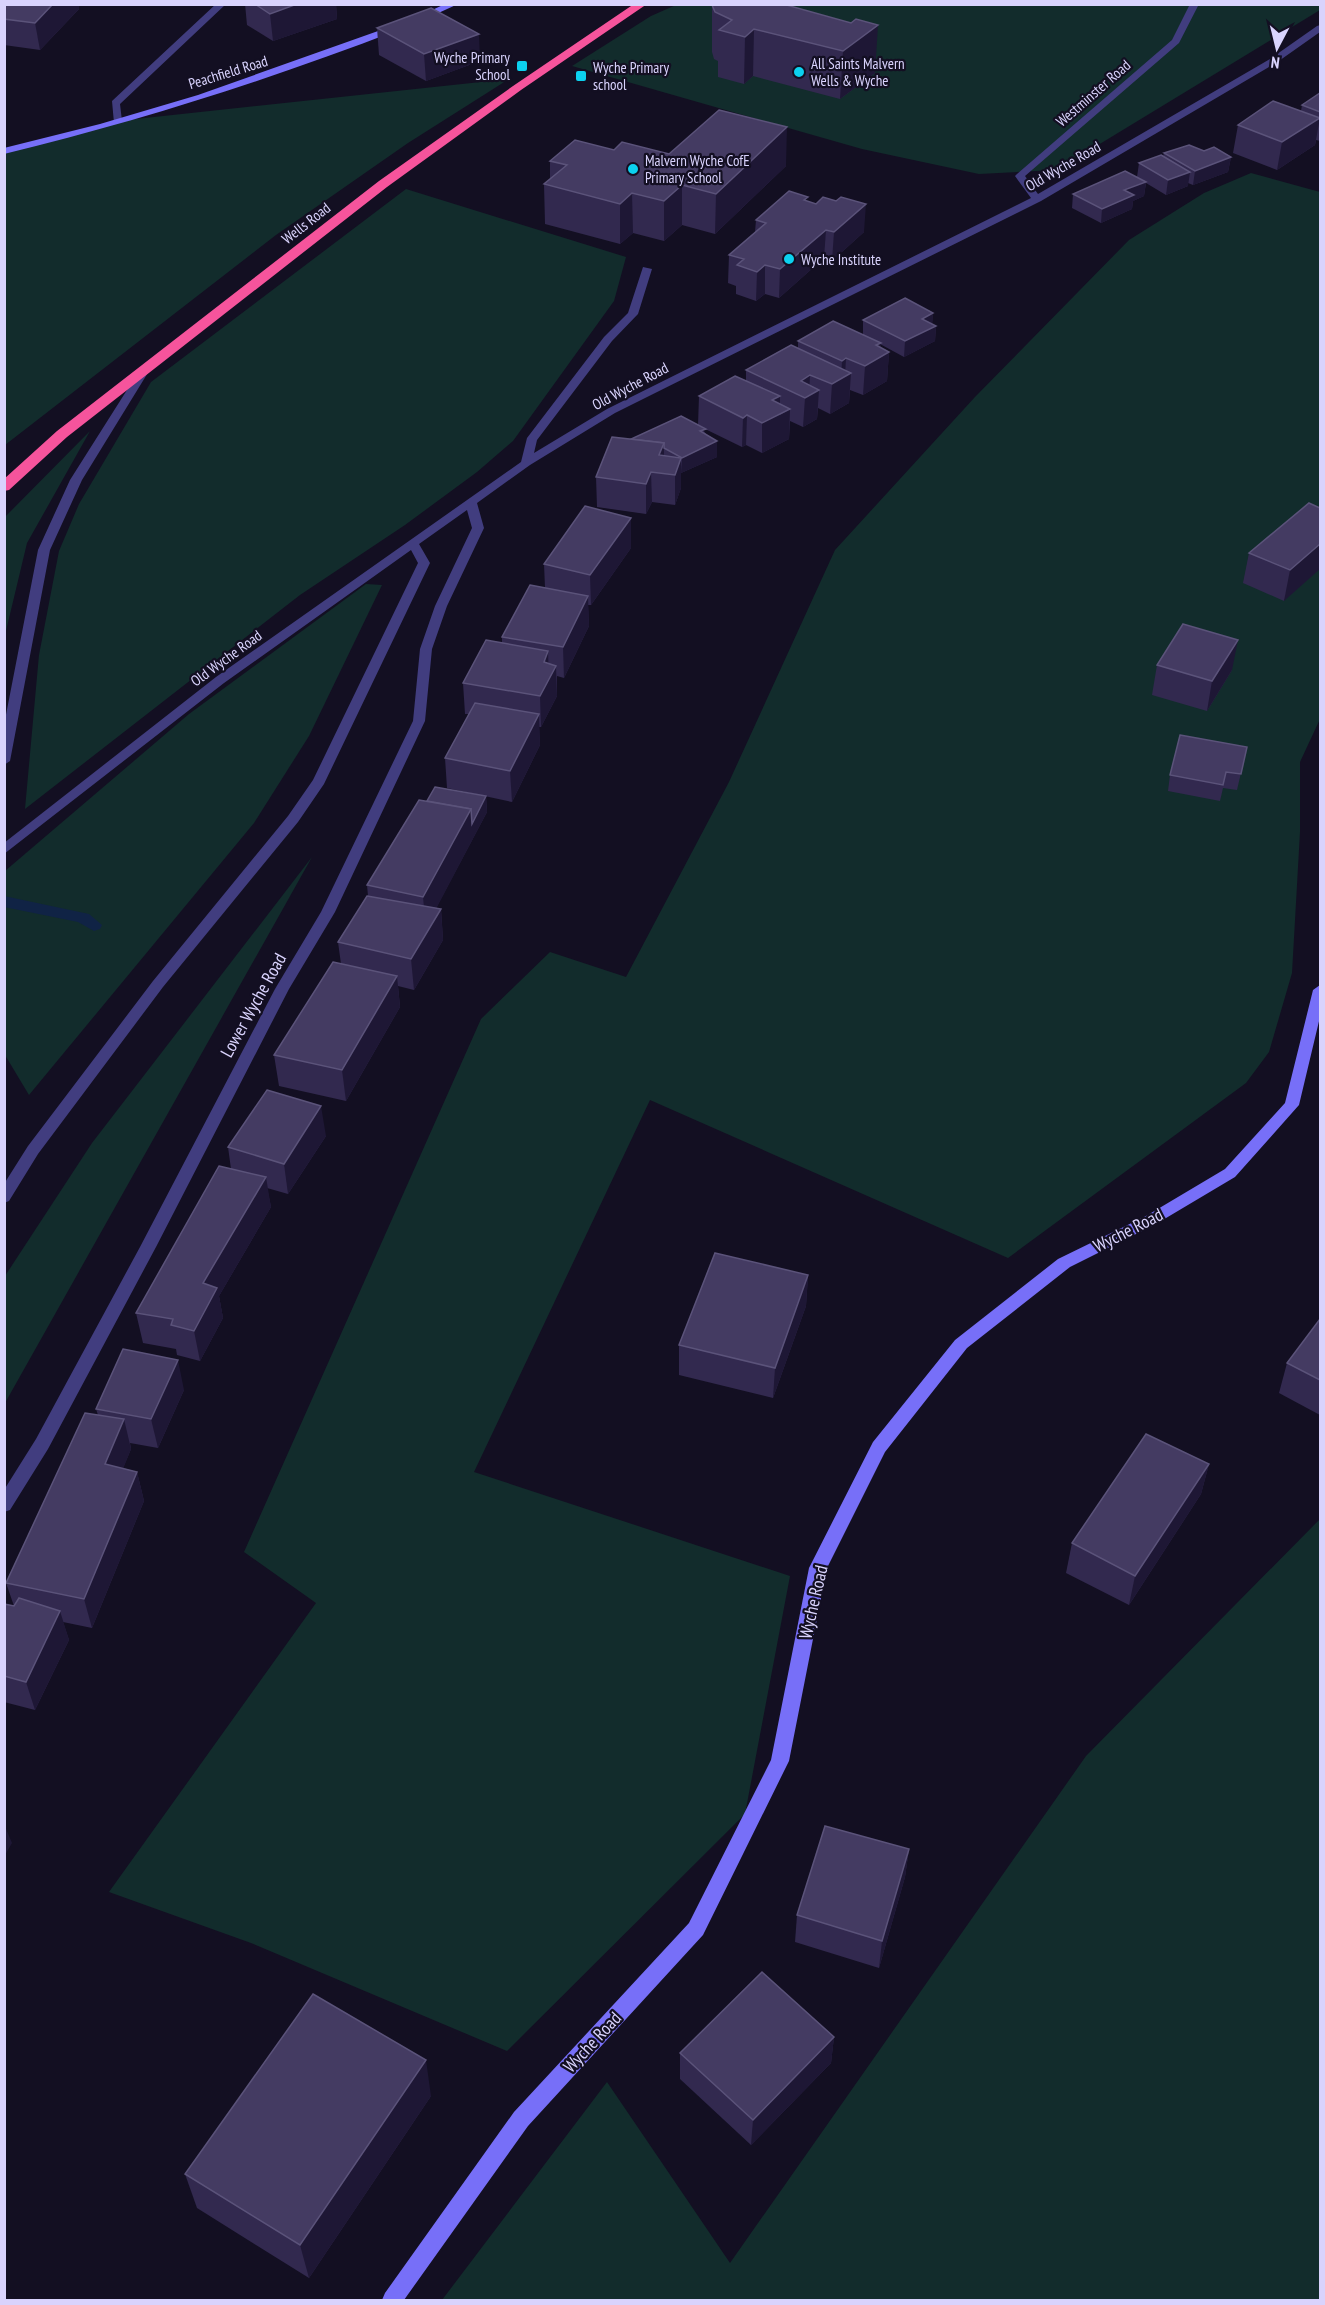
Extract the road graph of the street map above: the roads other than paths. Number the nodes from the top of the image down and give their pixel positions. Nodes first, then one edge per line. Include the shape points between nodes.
1 (222, 4) edge
2 (454, 4) edge
3 (642, 4) edge
4 (1195, 4) edge
5 (1320, 28) edge
6 (117, 121) junction
7 (4, 151) edge
8 (1037, 200) junction
9 (647, 269) dead end
10 (144, 371) junction
11 (526, 463) junction
12 (4, 487) edge
13 (471, 503) junction
14 (413, 543) junction
15 (4, 761) edge
16 (4, 850) edge
17 (1320, 990) edge
18 (4, 1197) edge
19 (4, 1505) edge
20 (392, 2301) edge

1 - 6 street via 115,103
2 - 6 main road, Peachfield Road via 300,65
3 - 10 highway, Wells Road via 383,184
4 - 8 street, Westminster Road via 1176,41 1020,176
5 - 8 street, Old Wyche Road via 1273,61
6 - 7 main road, Peachfield Road
8 - 11 street, Old Wyche Road via 612,411
9 - 11 street via 633,314 608,339 531,440
10 - 12 highway, Wells Road via 62,434
10 - 15 street via 76,480 44,550
11 - 13 street, Old Wyche Road
13 - 14 street, Old Wyche Road
13 - 19 street, Lower Wyche Road via 478,528 441,606 426,649 420,721 328,912 282,989 42,1444
14 - 16 street, Old Wyche Road via 220,680
14 - 18 street via 424,563 319,781 293,819 151,993 33,1150
17 - 20 main road, Wyche Road via 1292,1105 1230,1173 1151,1220 1064,1263 961,1344 879,1448 818,1568 780,1761 696,1929 521,2119

